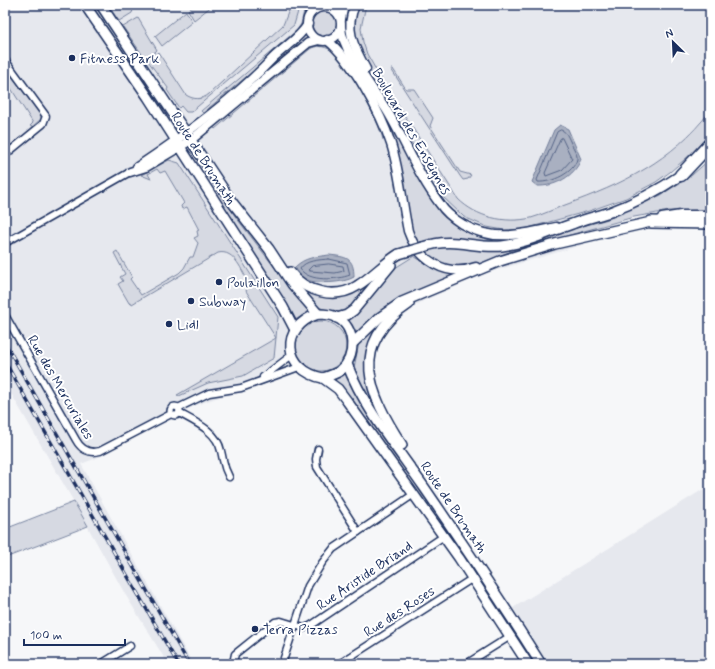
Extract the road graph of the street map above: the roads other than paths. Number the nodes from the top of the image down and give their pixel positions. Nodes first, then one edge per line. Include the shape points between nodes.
1 (85, 5) edge
2 (101, 5) edge
3 (344, 5) edge
4 (355, 5) edge
5 (328, 6) edge
6 (341, 23) junction
7 (308, 24) junction
8 (323, 40) junction
9 (5, 60) edge
10 (381, 100) junction
11 (189, 137) junction
12 (179, 144) junction
13 (710, 144) edge
14 (710, 153) edge
15 (5, 155) edge
16 (130, 172) joint
17 (681, 175) junction
18 (710, 216) edge
19 (650, 222) junction
20 (573, 223) junction
21 (710, 223) edge
22 (5, 243) edge
23 (269, 249) junction
24 (400, 256) junction
25 (500, 261) junction
26 (464, 277) junction
27 (318, 314) junction
28 (5, 315) edge
29 (337, 318) junction
30 (295, 330) junction
31 (353, 343) junction
32 (292, 353) junction
33 (347, 364) junction
34 (299, 367) junction
35 (323, 378) junction
36 (252, 383) junction
37 (178, 411) junction
38 (318, 449) dead end
39 (229, 477) dead end
40 (414, 494) junction
41 (442, 513) junction
42 (358, 532) junction
43 (444, 536) junction
44 (473, 578) junction
45 (296, 626) junction
46 (510, 639) junction
47 (130, 646) dead end
48 (233, 663) dead end
49 (101, 664) edge
50 (282, 664) edge
51 (340, 664) edge
52 (466, 664) edge
53 (523, 664) edge
54 (528, 664) edge
55 (541, 664) edge

1 - 12 main road, Route de Brumath
2 - 11 main road, Route de Brumath
3 - 6 street
4 - 10 street via 350,17 350,37
5 - 6 street via 334,10
5 - 7 street via 314,10
6 - 8 street via 337,34
6 - 10 street, Boulevard des Enseignes via 342,35 349,51
7 - 8 street via 312,35
7 - 11 street via 299,37
8 - 11 street via 308,43
8 - 25 street, Boulevard des Enseignes via 338,49 364,87 384,126 393,150 408,231 420,253 437,266 455,270 467,270
9 - 15 street via 46,116 43,124
10 - 20 street, Boulevard des Enseignes via 436,199 452,217 486,234 509,236
11 - 12 street
11 - 23 main road, Route de Brumath via 236,207
12 - 16 street
12 - 30 main road, Route de Brumath
13 - 17 highway
14 - 17 main road
16 - 22 street
17 - 20 main road via 635,202
18 - 19 main road via 669,217
19 - 21 highway
19 - 25 main road via 561,243
20 - 24 main road, bridge via 546,235 502,246 456,242 426,246
23 - 24 main road via 303,285 333,293 358,286
23 - 27 main road, Route de Brumath via 292,284
24 - 29 main road via 381,275 351,313
25 - 26 main road
26 - 31 main road via 402,302 379,318
26 - 41 main road via 401,310 380,333 370,358 371,385 376,399 394,432 439,501
27 - 29 main road via 328,314
27 - 30 main road via 301,323
28 - 37 street, Rue des Mercuriales via 83,449 100,451 171,414 173,407
29 - 31 main road via 345,324
30 - 32 main road via 291,345
31 - 33 main road
32 - 34 main road
32 - 36 street
33 - 35 main road
33 - 41 main road, Route de Brumath via 374,415
34 - 35 main road via 306,373
34 - 36 street
35 - 40 main road, Route de Brumath via 338,389
36 - 37 street via 232,390 209,393
37 - 39 street via 211,432 221,450 223,467
38 - 42 street via 317,467
40 - 42 street
40 - 43 main road, Route de Brumath
41 - 55 main road, Route de Brumath
42 - 45 street via 333,550 322,563 308,586
43 - 44 main road, Route de Brumath
43 - 45 street, Rue Aristide Briand via 310,626
44 - 46 main road, Route de Brumath
44 - 51 street, Rue des Roses
45 - 48 street via 280,621 271,624 234,654
45 - 50 street
46 - 52 street
46 - 53 main road, Route de Brumath
46 - 54 main road, Route de Brumath
47 - 49 street

